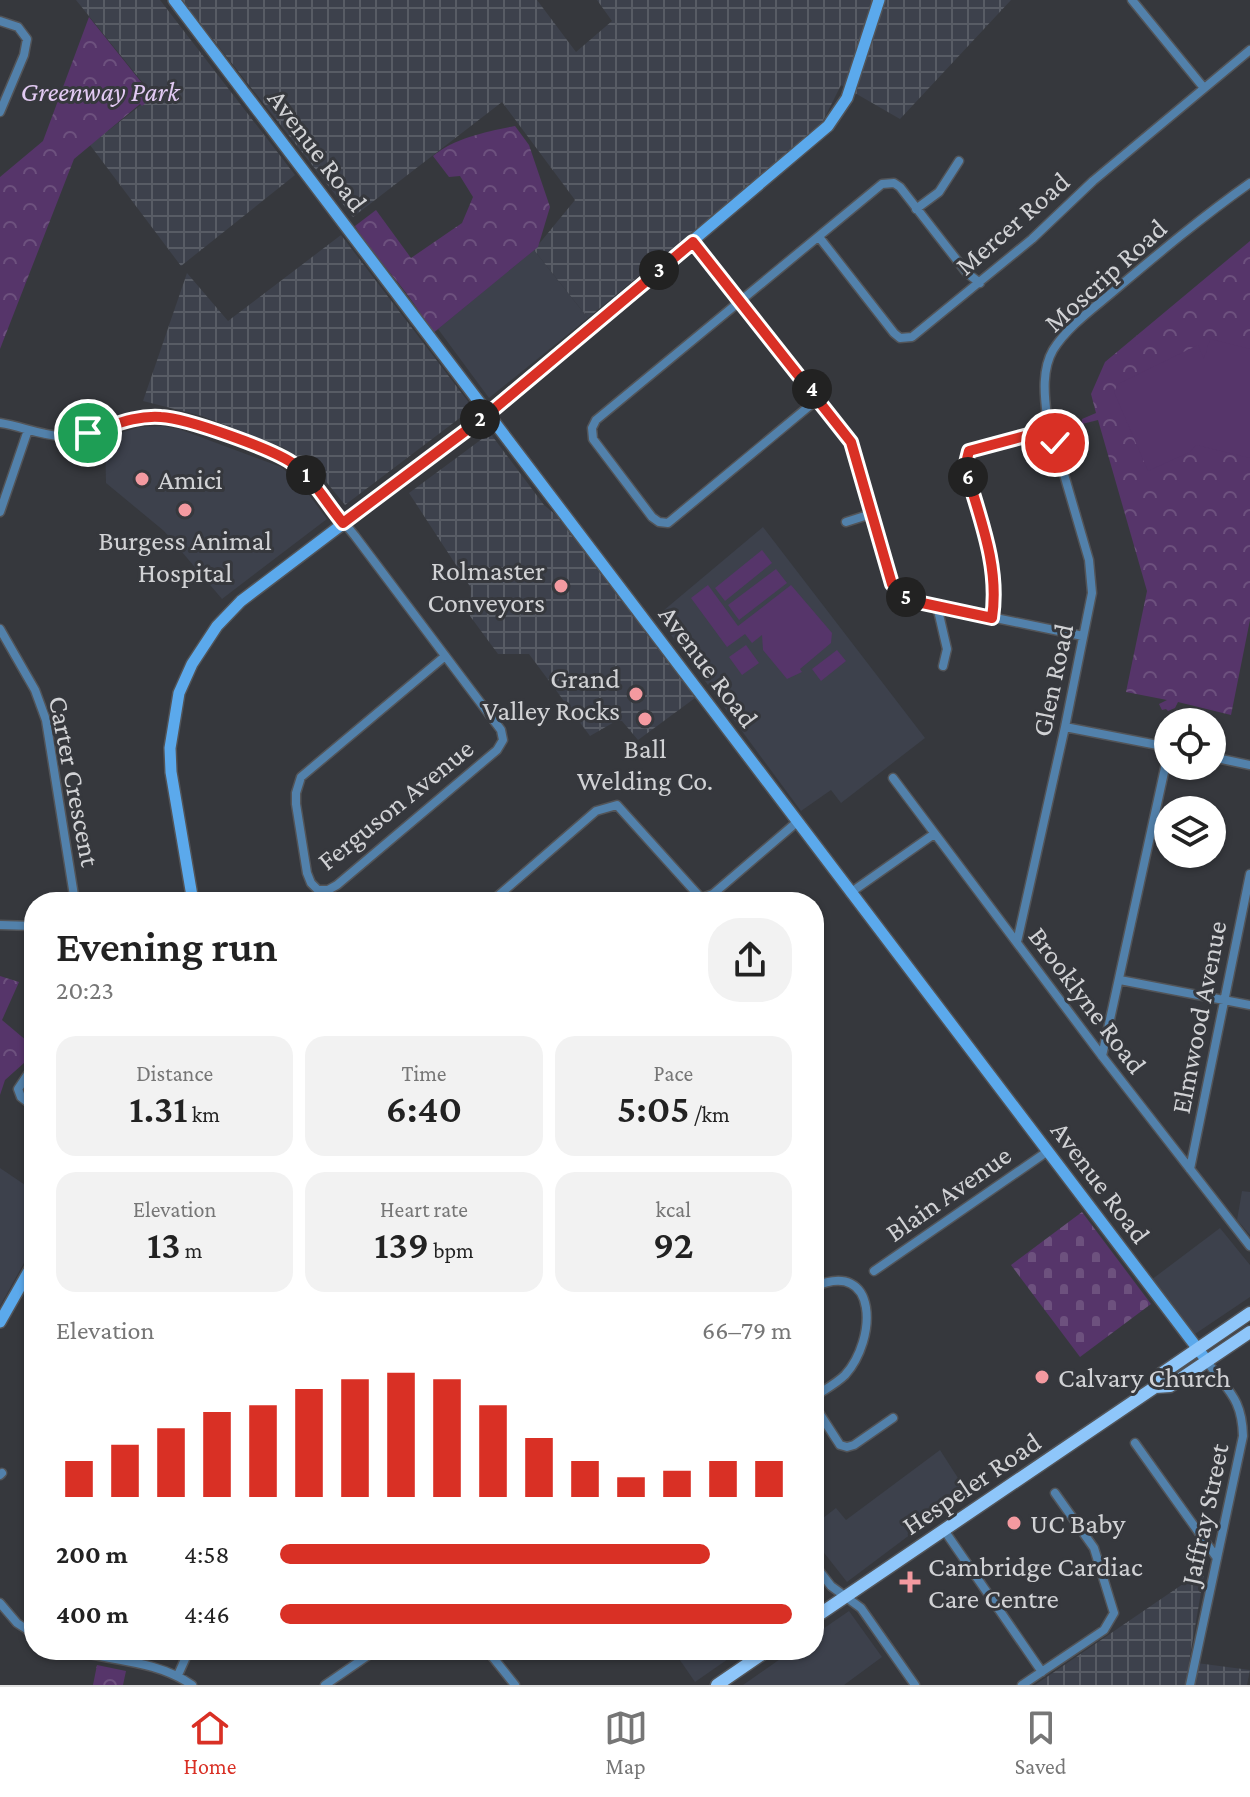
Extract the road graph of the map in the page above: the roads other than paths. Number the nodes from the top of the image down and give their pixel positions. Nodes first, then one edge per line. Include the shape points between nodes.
1 (174, 0) edge
2 (879, 0) edge
3 (1137, 2) edge
4 (0, 21) edge
5 (1250, 50) edge
6 (1204, 88) junction
7 (0, 112) edge
8 (959, 161) dead end
9 (1250, 183) edge
10 (916, 209) junction
11 (819, 237) junction
12 (693, 242) junction
13 (980, 283) junction
14 (741, 301) junction
15 (819, 398) junction
16 (488, 414) junction
17 (0, 423) edge
18 (1051, 429) junction
19 (28, 430) junction
20 (0, 512) edge
21 (871, 514) junction
22 (846, 522) dead end
23 (343, 523) junction
24 (937, 606) junction
25 (992, 618) junction
26 (0, 630) edge
27 (1083, 636) junction
28 (444, 657) junction
29 (943, 666) dead end
30 (1065, 727) junction
31 (1154, 744) edge
32 (1226, 760) edge
33 (1250, 765) edge
34 (893, 778) dead end
35 (1162, 780) edge
36 (797, 822) junction
37 (934, 834) junction
38 (1250, 874) edge
39 (73, 892) edge
40 (191, 892) edge
41 (503, 892) edge
42 (695, 892) edge
43 (715, 892) edge
44 (850, 893) junction
45 (0, 925) edge
46 (24, 926) edge
47 (1017, 942) junction
48 (1120, 980) junction
49 (1224, 1001) junction
50 (1250, 1005) edge
51 (1102, 1056) junction
52 (24, 1080) edge
53 (24, 1099) edge
54 (1048, 1151) junction
55 (1190, 1169) junction
56 (1250, 1246) edge
57 (874, 1271) dead end
58 (24, 1280) edge
59 (824, 1282) edge
60 (1250, 1313) edge
61 (0, 1322) edge
62 (1250, 1332) edge
63 (1198, 1349) junction
64 (1207, 1361) junction
65 (1155, 1387) junction
66 (824, 1390) edge
67 (893, 1418) dead end
68 (824, 1420) edge
69 (1135, 1443) dead end
70 (1055, 1493) dead end
71 (944, 1530) junction
72 (1217, 1558) junction
73 (824, 1577) edge
74 (846, 1597) junction
75 (0, 1603) edge
76 (824, 1611) edge
77 (24, 1628) edge
78 (123, 1660) edge
79 (185, 1660) edge
80 (361, 1660) edge
81 (495, 1660) edge
82 (753, 1660) edge
83 (1042, 1672) junction
84 (178, 1675) junction
85 (192, 1685) edge
86 (325, 1685) edge
87 (515, 1685) edge
88 (717, 1685) edge
89 (915, 1685) edge
90 (1022, 1685) edge
91 (1190, 1685) edge

1 - 16 street, Avenue Road
2 - 12 street via 838,114
3 - 6 street
4 - 7 street via 18,27 27,39
5 - 6 street, Mercer Road
6 - 13 street, Mercer Road
8 - 10 street via 939,192
9 - 18 street, Moscrip Road via 1067,332 1047,363 1044,393
10 - 11 street via 900,187 886,182
10 - 13 street
11 - 13 street, Mercer Road via 900,338 912,337
11 - 14 street
12 - 14 street
12 - 16 street
14 - 15 street
14 - 15 street via 592,428 593,439 652,517 668,523
15 - 21 street via 851,442
16 - 23 street
16 - 36 street, Avenue Road
17 - 19 street, Ferguson Avenue
18 - 25 street via 969,451 965,458 993,568
18 - 27 street, Glen Road via 1092,578
19 - 20 street
19 - 23 street, Ferguson Avenue via 75,435 132,419 181,420 292,463
21 - 22 street
21 - 24 street via 892,584 913,601
23 - 28 street, Ferguson Avenue
23 - 40 street via 226,615 204,643 179,693 171,772
24 - 25 street
24 - 29 street via 947,649
25 - 27 street
26 - 39 street, Carter Crescent via 46,720
27 - 30 street, Glen Road
28 - 28 street, Ferguson Avenue via 501,730 503,740 337,885 318,890 307,873 296,804 301,777
30 - 31 street
30 - 47 street, Glen Road
32 - 33 street
34 - 37 street, Brooklyne Road
35 - 48 street
36 - 43 street
36 - 44 street, Avenue Road
37 - 44 street
37 - 47 street, Brooklyne Road
38 - 49 street, Elmwood Avenue
41 - 42 street via 596,811 617,805
44 - 54 street, Avenue Road
45 - 46 street
47 - 51 street, Brooklyne Road
48 - 49 street
48 - 51 street
49 - 50 street
49 - 55 street, Elmwood Avenue
51 - 55 street, Brooklyne Road
52 - 53 street via 18,1089
54 - 57 street, Blain Avenue
54 - 63 street, Avenue Road
55 - 56 street, Brooklyne Road
58 - 61 street
59 - 66 street via 853,1287 868,1307 857,1357 845,1375
60 - 63 main road, Hespeler Road
62 - 64 main road, Hespeler Road
63 - 64 street, Avenue Road
63 - 65 main road, Hespeler Road via 1161,1374
64 - 65 main road, Hespeler Road via 1170,1386
64 - 72 street, Jaffray Street via 1242,1415 1243,1436
65 - 71 main road, Hespeler Road
67 - 68 street via 847,1447
69 - 72 street
70 - 83 street via 1094,1548 1114,1613 1109,1625
71 - 74 main road, Hespeler Road
71 - 83 street
72 - 91 street, Jaffray Street
73 - 74 street
74 - 76 main road, Hespeler Road
74 - 89 street via 861,1608
75 - 77 street
78 - 84 street
79 - 84 street
80 - 86 street
81 - 87 street
82 - 88 main road
83 - 90 street
84 - 85 street

